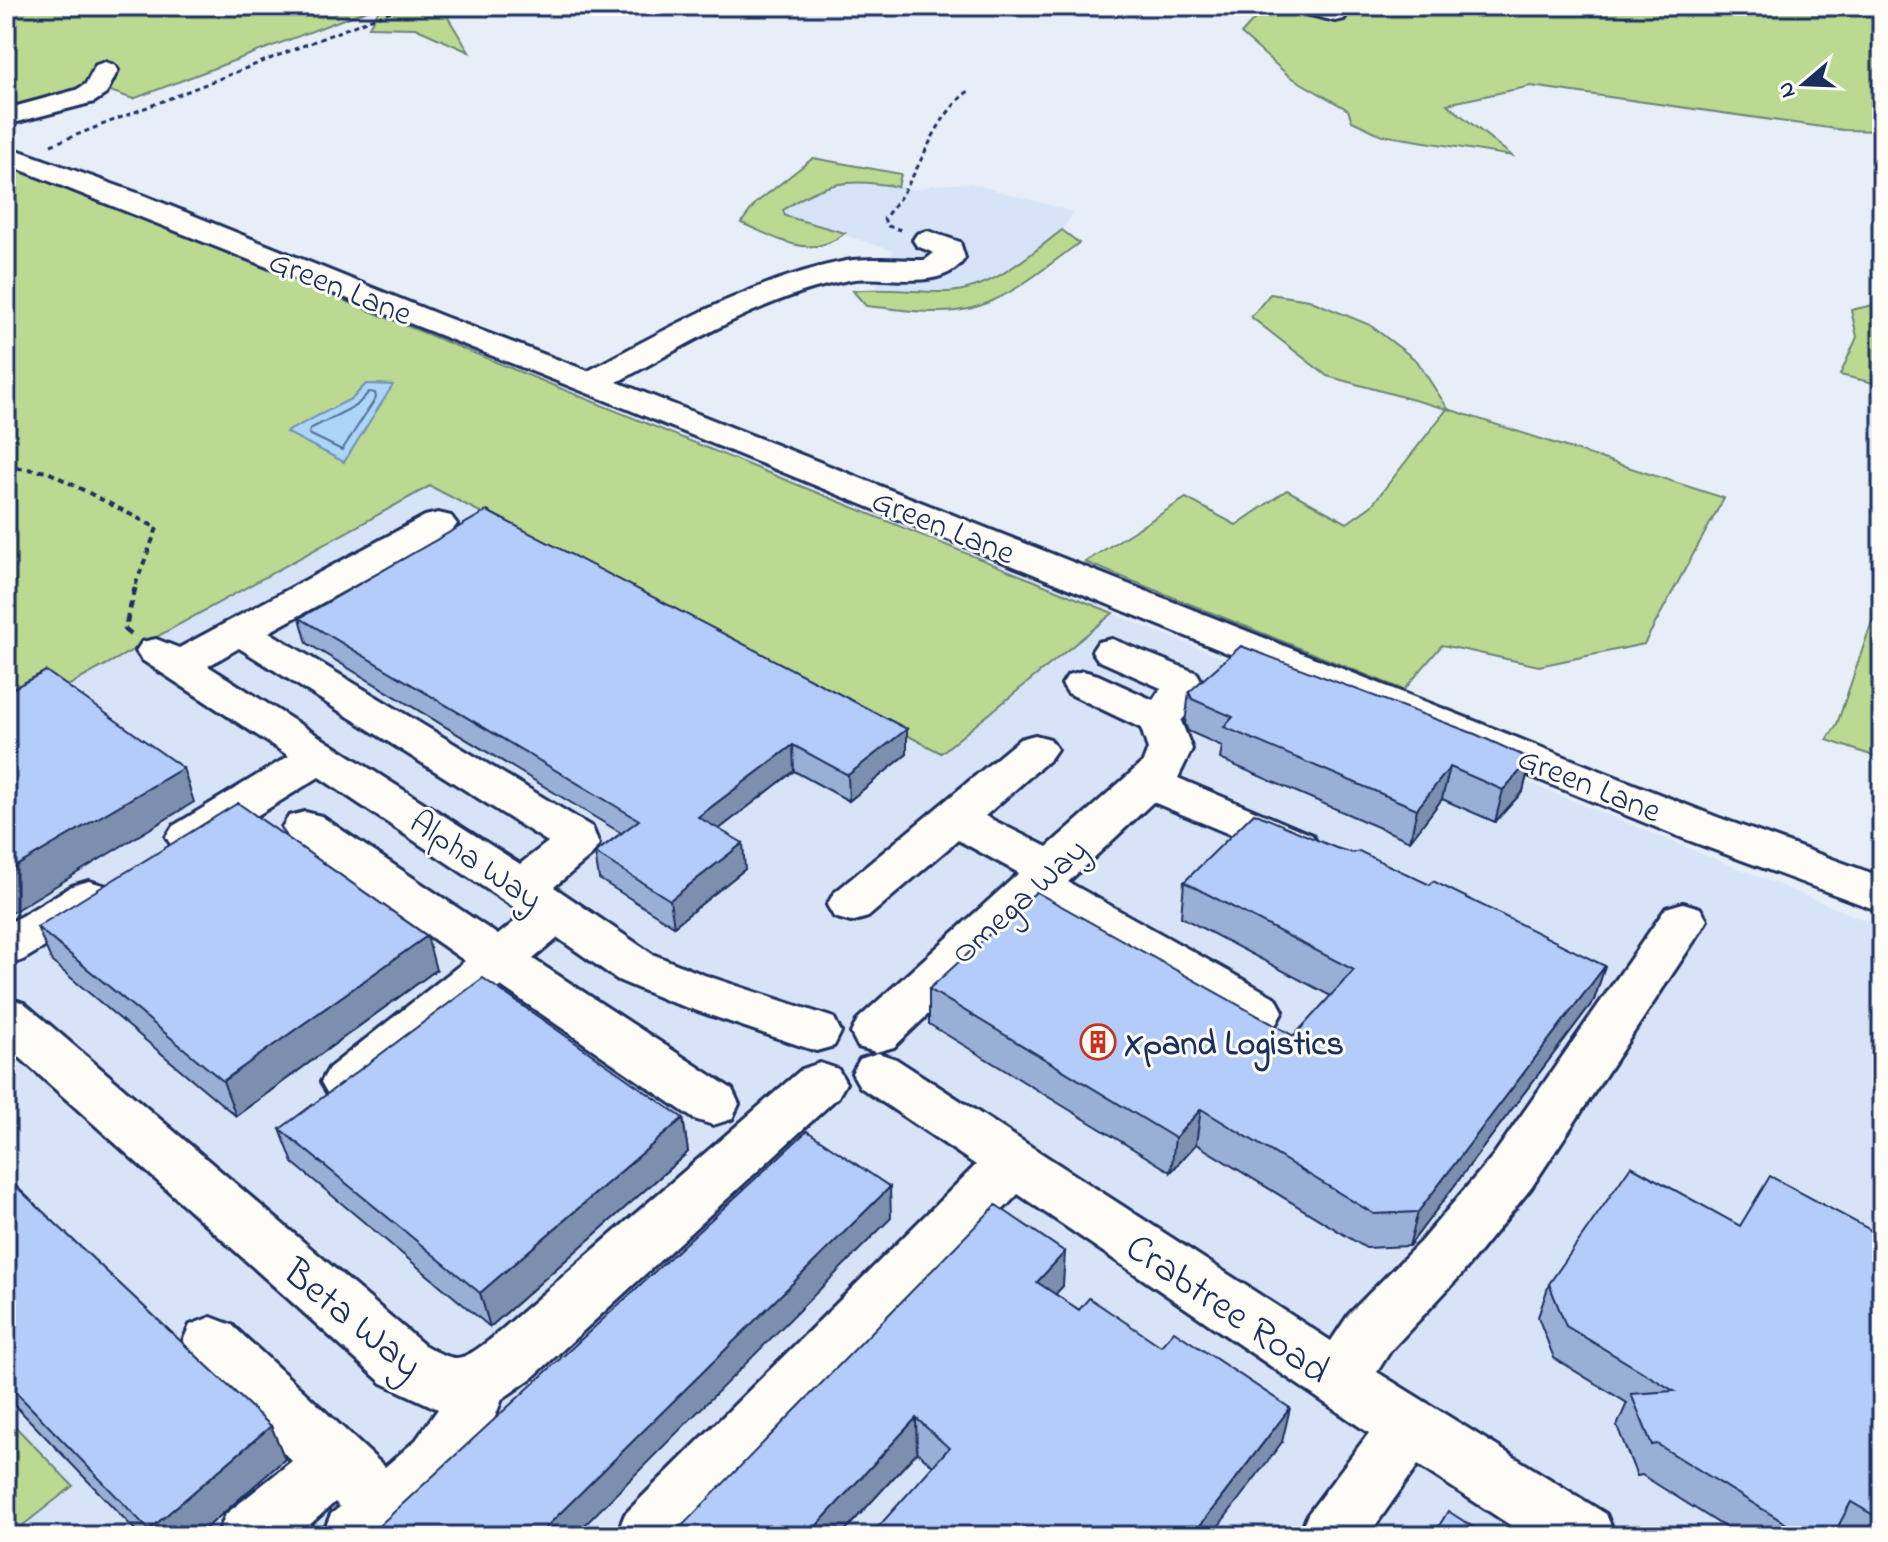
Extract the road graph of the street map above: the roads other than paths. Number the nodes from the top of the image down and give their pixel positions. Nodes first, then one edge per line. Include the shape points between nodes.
1 (1303, 6) edge
2 (1335, 14) dead end
3 (105, 70) dead end
4 (6, 117) edge
5 (12, 156) edge
6 (928, 240) road end
7 (590, 383) junction
8 (438, 524) dead end
9 (239, 631) junction
10 (1112, 651) dead end
11 (1083, 684) dead end
12 (1159, 720) junction
13 (1035, 749) dead end
14 (321, 756) junction
15 (1155, 776) junction
16 (954, 819) junction
17 (305, 827) dead end
18 (1333, 862) edge
19 (1044, 877) junction
20 (1882, 895) edge
21 (539, 900) junction
22 (851, 905) dead end
23 (1683, 920) dead end
24 (6, 948) edge
25 (499, 960) junction
26 (1258, 1011) dead end
27 (6, 1016) edge
28 (877, 1053) junction
29 (818, 1057) junction
30 (334, 1092) edge
31 (713, 1104) dead end
32 (1013, 1163) junction
33 (211, 1343) dead end
34 (1338, 1380) junction
35 (477, 1385) junction
36 (1410, 1425) junction
37 (337, 1462) junction
38 (370, 1522) edge
39 (249, 1536) edge
40 (648, 1536) edge
41 (1331, 1536) edge
42 (1583, 1536) edge

1 - 2 street
3 - 4 street via 97,88 85,96
5 - 7 street, Green Lane
6 - 7 street via 949,248 950,258 932,269 820,275 698,325
7 - 20 street, Green Lane via 1701,828
8 - 9 street
9 - 14 street, Alpha Way via 167,658
9 - 21 street via 576,838
10 - 12 street via 1182,682 1181,694
11 - 12 street
12 - 15 street via 1170,749
13 - 16 street
14 - 21 street, Alpha Way
14 - 24 street
15 - 18 street
15 - 19 street, Omega Way
16 - 19 street
16 - 22 street
17 - 25 street
19 - 26 street
19 - 28 street, Omega Way via 909,999
21 - 25 street
21 - 29 street, Alpha Way via 635,967
23 - 34 street via 1512,1172 1370,1332
25 - 30 street
25 - 31 street
27 - 35 street, Beta Way via 403,1364 434,1381 460,1388
28 - 29 street via 846,1023
28 - 32 street, Crabtree Road
29 - 35 street via 512,1358
32 - 34 street, Crabtree Road
32 - 40 street
33 - 37 street
34 - 36 street, Crabtree Road
35 - 38 street via 459,1433 445,1451
36 - 41 street
36 - 42 street, Crabtree Road
37 - 38 street
37 - 39 street

